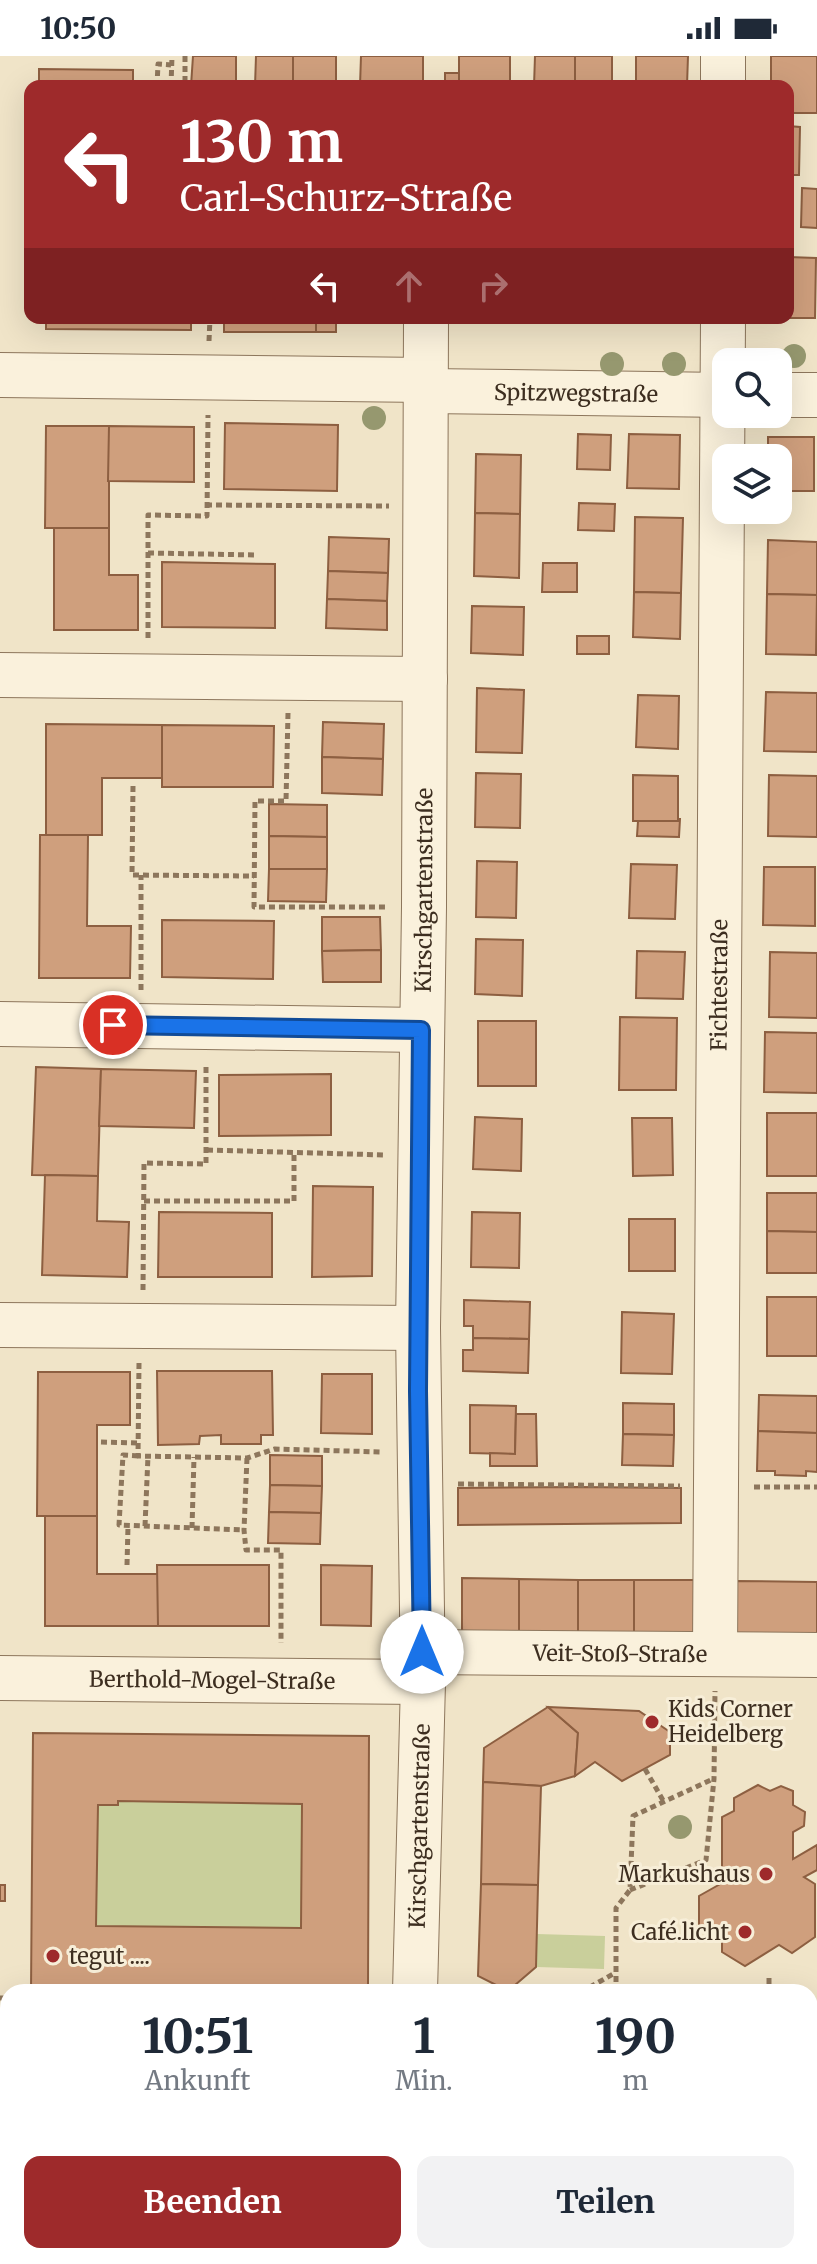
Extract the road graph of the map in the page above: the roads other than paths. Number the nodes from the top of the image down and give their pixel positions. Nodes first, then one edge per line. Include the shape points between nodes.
1 (723, 56) edge
2 (723, 80) edge
3 (426, 324) edge
4 (723, 324) edge
5 (724, 348) edge
6 (0, 375) edge
7 (426, 385) junction
8 (712, 395) edge
9 (792, 395) edge
10 (817, 395) edge
11 (725, 428) edge
12 (0, 675) edge
13 (425, 679) junction
14 (0, 1024) edge
15 (421, 1030) junction
16 (0, 1325) edge
17 (418, 1328) junction
18 (715, 1653) junction
19 (817, 1655) edge
20 (422, 1667) junction
21 (0, 1678) edge
22 (415, 1984) edge

1 - 2 street
3 - 7 street, Kirschgartenstraße
4 - 5 street, Fichtestraße
6 - 7 street, Spitzwegstraße
7 - 8 street, Spitzwegstraße
7 - 13 street, Kirschgartenstraße
9 - 10 street
11 - 18 street, Fichtestraße
12 - 13 street
13 - 15 street, Kirschgartenstraße
14 - 15 street
15 - 17 street, Kirschgartenstraße
16 - 17 street
17 - 20 street, Kirschgartenstraße
18 - 19 street, Veit-Stoß-Straße
18 - 20 street, Veit-Stoß-Straße
20 - 21 street, Berthold-Mogel-Straße via 281,1680
20 - 22 street, Kirschgartenstraße

